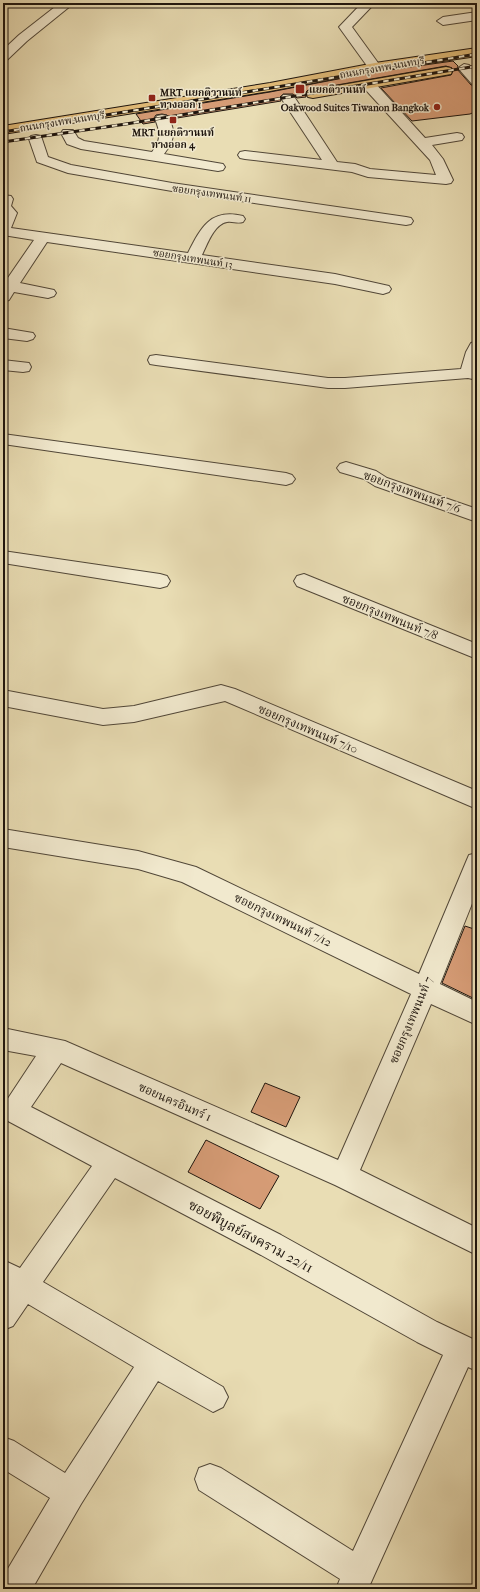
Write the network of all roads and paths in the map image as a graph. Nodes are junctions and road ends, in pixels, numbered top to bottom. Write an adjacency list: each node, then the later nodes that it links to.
1 (52, 3): 3 (street)
2 (369, 3): 9 (street)
3 (66, 4): 7 (street)
4 (477, 16): 5 (street)
5 (443, 21)
6 (477, 52): 9 (main road, ถนนกรุงเทพ-นนทบุรี)
7 (3, 57)
8 (477, 66): 10 (main road, ถนนกรุงเทพ-นนทบุรี)
9 (376, 67): 18 (main road, ถนนกรุงเทพ-นนทบุรี)
10 (464, 68): 11 (street); 12 (main road, ถนนกรุงเทพ-นนทบุรี)
11 (477, 81)
12 (369, 85): 13 (main road, ถนนกรุงเทพ-นนทบุรี); 22 (street)
13 (288, 98): 14 (main road, ถนนกรุงเทพ-นนทบุรี); 25 (street)
14 (274, 100)
15 (176, 118): 16 (main road)
16 (162, 119): 17 (main road); 24 (street)
17 (146, 122)
18 (3, 130)
19 (84, 131): 20 (main road, ถนนกรุงเทพ-นนทบุรี)
20 (46, 137): 24 (street); 29 (street, ซอยกรุงเทพนนท์ 11)
21 (457, 137): 22 (street)
22 (422, 143): 25 (street)
23 (245, 155): 25 (street)
24 (156, 156): 26 (street)
25 (333, 166)
26 (218, 167)
27 (6, 199): 30 (street)
28 (238, 219): 32 (street)
29 (406, 222)
30 (3, 230): 31 (street, ซอยกรุงเทพนนท์ 13)
31 (43, 237): 32 (street, ซอยกรุงเทพนนท์ 13); 34 (street)
32 (193, 258): 33 (street, ซอยกรุงเทพนนท์ 13)
33 (383, 289)
34 (6, 292): 35 (street)
35 (48, 293)
36 (3, 333): 37 (street)
37 (27, 336)
38 (477, 346): 42 (street)
39 (156, 360): 42 (street)
40 (3, 365): 41 (street)
41 (23, 367)
42 (473, 374)
43 (3, 439): 45 (street)
44 (346, 468): 46 (street, ซอยกรุงเทพนนท์ 7/6)
45 (286, 479)
46 (477, 516)
47 (3, 557): 48 (street)
48 (160, 581)
49 (304, 581): 50 (street, ซอยกรุงเทพนนท์ 7/8)
50 (477, 652)
51 (3, 698): 52 (street, ซอยกรุงเทพนนท์ 7/10)
52 (477, 800)
53 (3, 838): 55 (street, ซอยกรุงเทพนนท์ 7/12)
54 (477, 862): 55 (street, ซอยกรุงเทพนนท์ 7)
55 (425, 990): 56 (street, ซอยกรุงเทพนนท์ 7/12); 60 (street, ซอยกรุงเทพนนท์ 7)
56 (477, 1014)
57 (3, 1039): 58 (street, ซอยนครอินทร์ 1)
58 (56, 1049): 59 (street, ซอยพิบูลย์สงคราม 22/11); 60 (street, ซอยนครอินทร์ 1)
59 (110, 1162): 62 (street); 64 (street, ซอยพิบูลย์สงคราม 22/11)
60 (344, 1176): 61 (street, ซอยนครอินทร์ 1)
61 (477, 1242)
62 (14, 1280): 63 (street); 65 (street)
63 (3, 1316)
64 (469, 1352): 70 (street)
65 (154, 1362): 66 (street); 69 (street)
66 (213, 1397)
67 (3, 1452): 69 (street)
68 (210, 1479): 70 (street)
69 (70, 1493): 71 (street)
70 (356, 1581)
71 (14, 1589)

